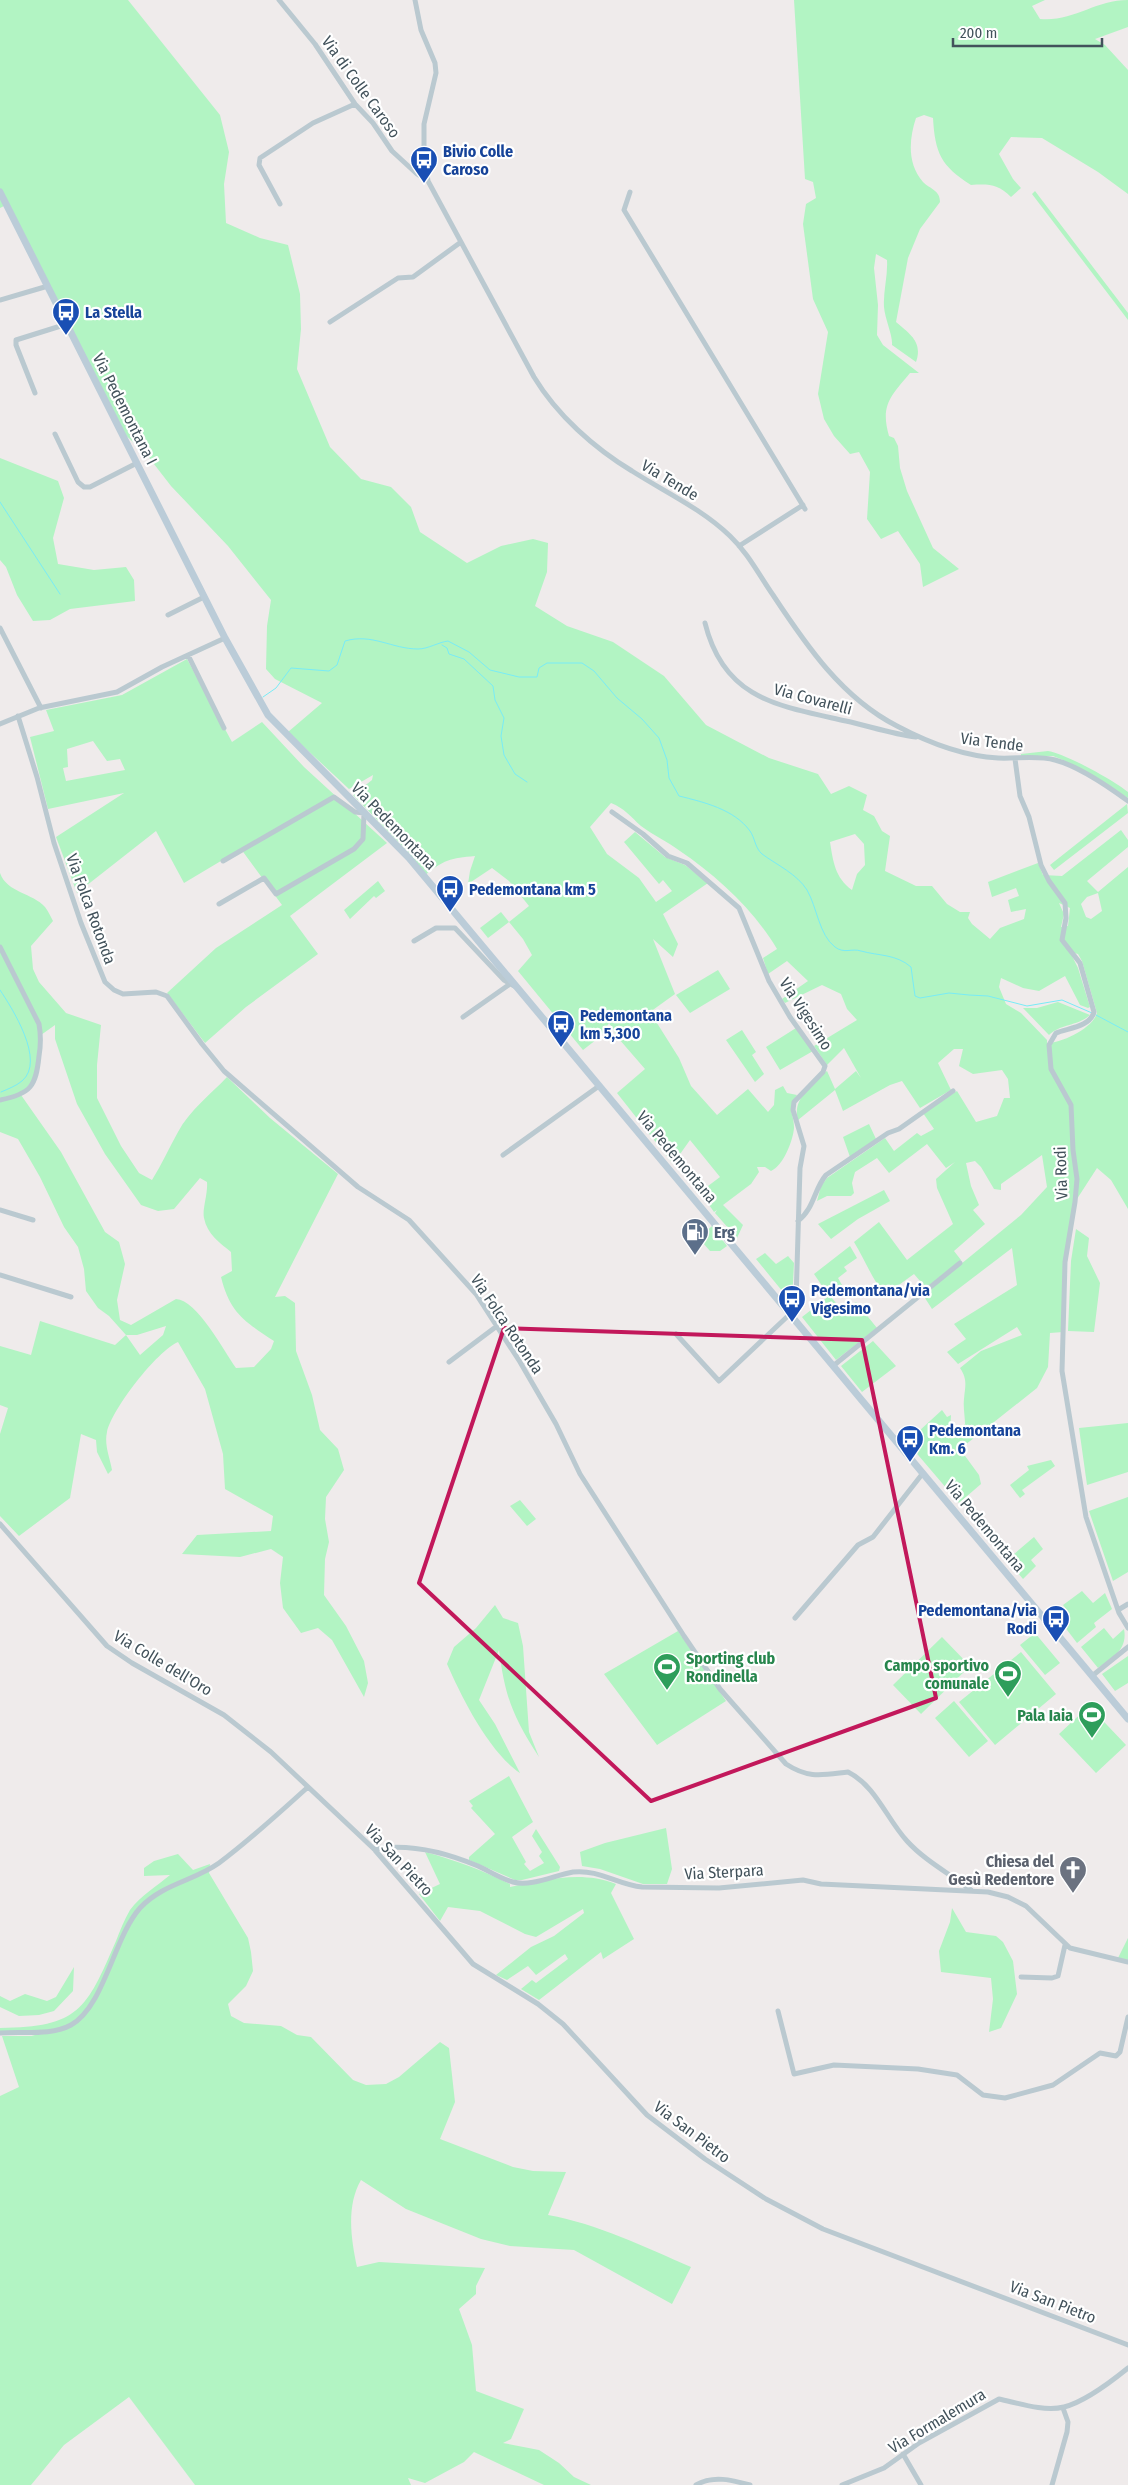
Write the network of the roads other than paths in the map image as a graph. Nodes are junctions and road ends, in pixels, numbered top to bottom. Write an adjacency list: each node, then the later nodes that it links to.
1 (279, 0): 3 (street, Via di Colle Caroso)
2 (415, 0): 4 (street, Via Tende)
3 (355, 104): 4 (street, Via di Colle Caroso); 7 (street)
4 (428, 181): 8 (street, Via Tende)
5 (0, 192): 9 (street, Via Pedemontana I)
6 (630, 192): 16 (street)
7 (280, 204)
8 (461, 242): 11 (street); 16 (street, Via Tende)
9 (48, 286): 10 (street); 12 (street, Via Pedemontana I)
10 (0, 300)
11 (330, 322)
12 (67, 324): 13 (street); 15 (street, Via Pedemontana I)
13 (35, 393)
14 (55, 434): 15 (street)
15 (137, 464): 17 (street, Via Pedemontana I)
16 (739, 546): 27 (street, Via Tende)
17 (204, 597): 18 (street); 21 (street, Via Pedemontana I)
18 (168, 614)
19 (706, 624): 27 (street, Via Covarelli)
20 (0, 628): 23 (street)
21 (225, 638): 22 (street); 31 (street, Via Pedemontana)
22 (188, 655): 23 (street); 26 (street)
23 (41, 708): 24 (street)
24 (18, 716): 25 (street); 49 (street, Via Folca Rotonda)
25 (0, 724)
26 (224, 728)
27 (923, 738): 28 (street, Via Tende)
28 (1014, 759): 29 (street, Via Tende); 56 (street, Via Rodi)
29 (1128, 801)
30 (612, 812): 44 (street, Via Vigesimo)
31 (364, 813): 32 (street); 33 (street); 36 (street, Via Pedemontana)
32 (223, 862)
33 (219, 904)
34 (414, 941): 36 (street)
35 (0, 947): 40 (street)
36 (513, 986): 37 (street); 38 (street, Via Pedemontana)
37 (462, 1017)
38 (599, 1086): 41 (street); 48 (street, Via Pedemontana)
39 (953, 1091): 44 (street)
40 (0, 1100)
41 (503, 1155)
42 (0, 1210): 43 (street)
43 (33, 1220)
44 (798, 1221): 48 (street, Via Vigesimo)
45 (960, 1263): 52 (street)
46 (0, 1275): 47 (street)
47 (71, 1298)
48 (790, 1314): 50 (street); 52 (street, Via Pedemontana)
49 (498, 1326): 51 (street); 64 (street, Via Folca Rotonda)
50 (676, 1334)
51 (449, 1362)
52 (833, 1366): 53 (street, Via Pedemontana)
53 (923, 1473): 57 (street); 60 (street, Via Pedemontana)
54 (0, 1524): 62 (street, Via Colle dell'Oro)
55 (1128, 1604): 56 (street)
56 (1118, 1610): 58 (street, Via Rodi)
57 (795, 1618)
58 (1128, 1628)
59 (1128, 1647): 60 (street)
60 (1092, 1676): 61 (street, Via Pedemontana)
61 (1128, 1718)
62 (308, 1787): 63 (street, Via San Pietro); 70 (street)
63 (374, 1849): 64 (street, Via Sterpara); 71 (street, Via San Pietro)
64 (971, 1890): 65 (street, Via Sterpara)
65 (1065, 1945): 66 (street, Via Sterpara); 67 (street)
66 (1128, 1962)
67 (1021, 1977)
68 (778, 2011): 69 (street)
69 (1128, 2017)
70 (0, 2033)
71 (1128, 2345)
72 (1128, 2368): 73 (street)
73 (1063, 2408): 74 (street, Via Formalemura); 79 (street)
74 (903, 2454): 77 (street, Via Formalemura); 78 (street)
75 (696, 2485): 76 (street)
76 (750, 2485)
77 (842, 2485)
78 (921, 2485)
79 (1052, 2485)

